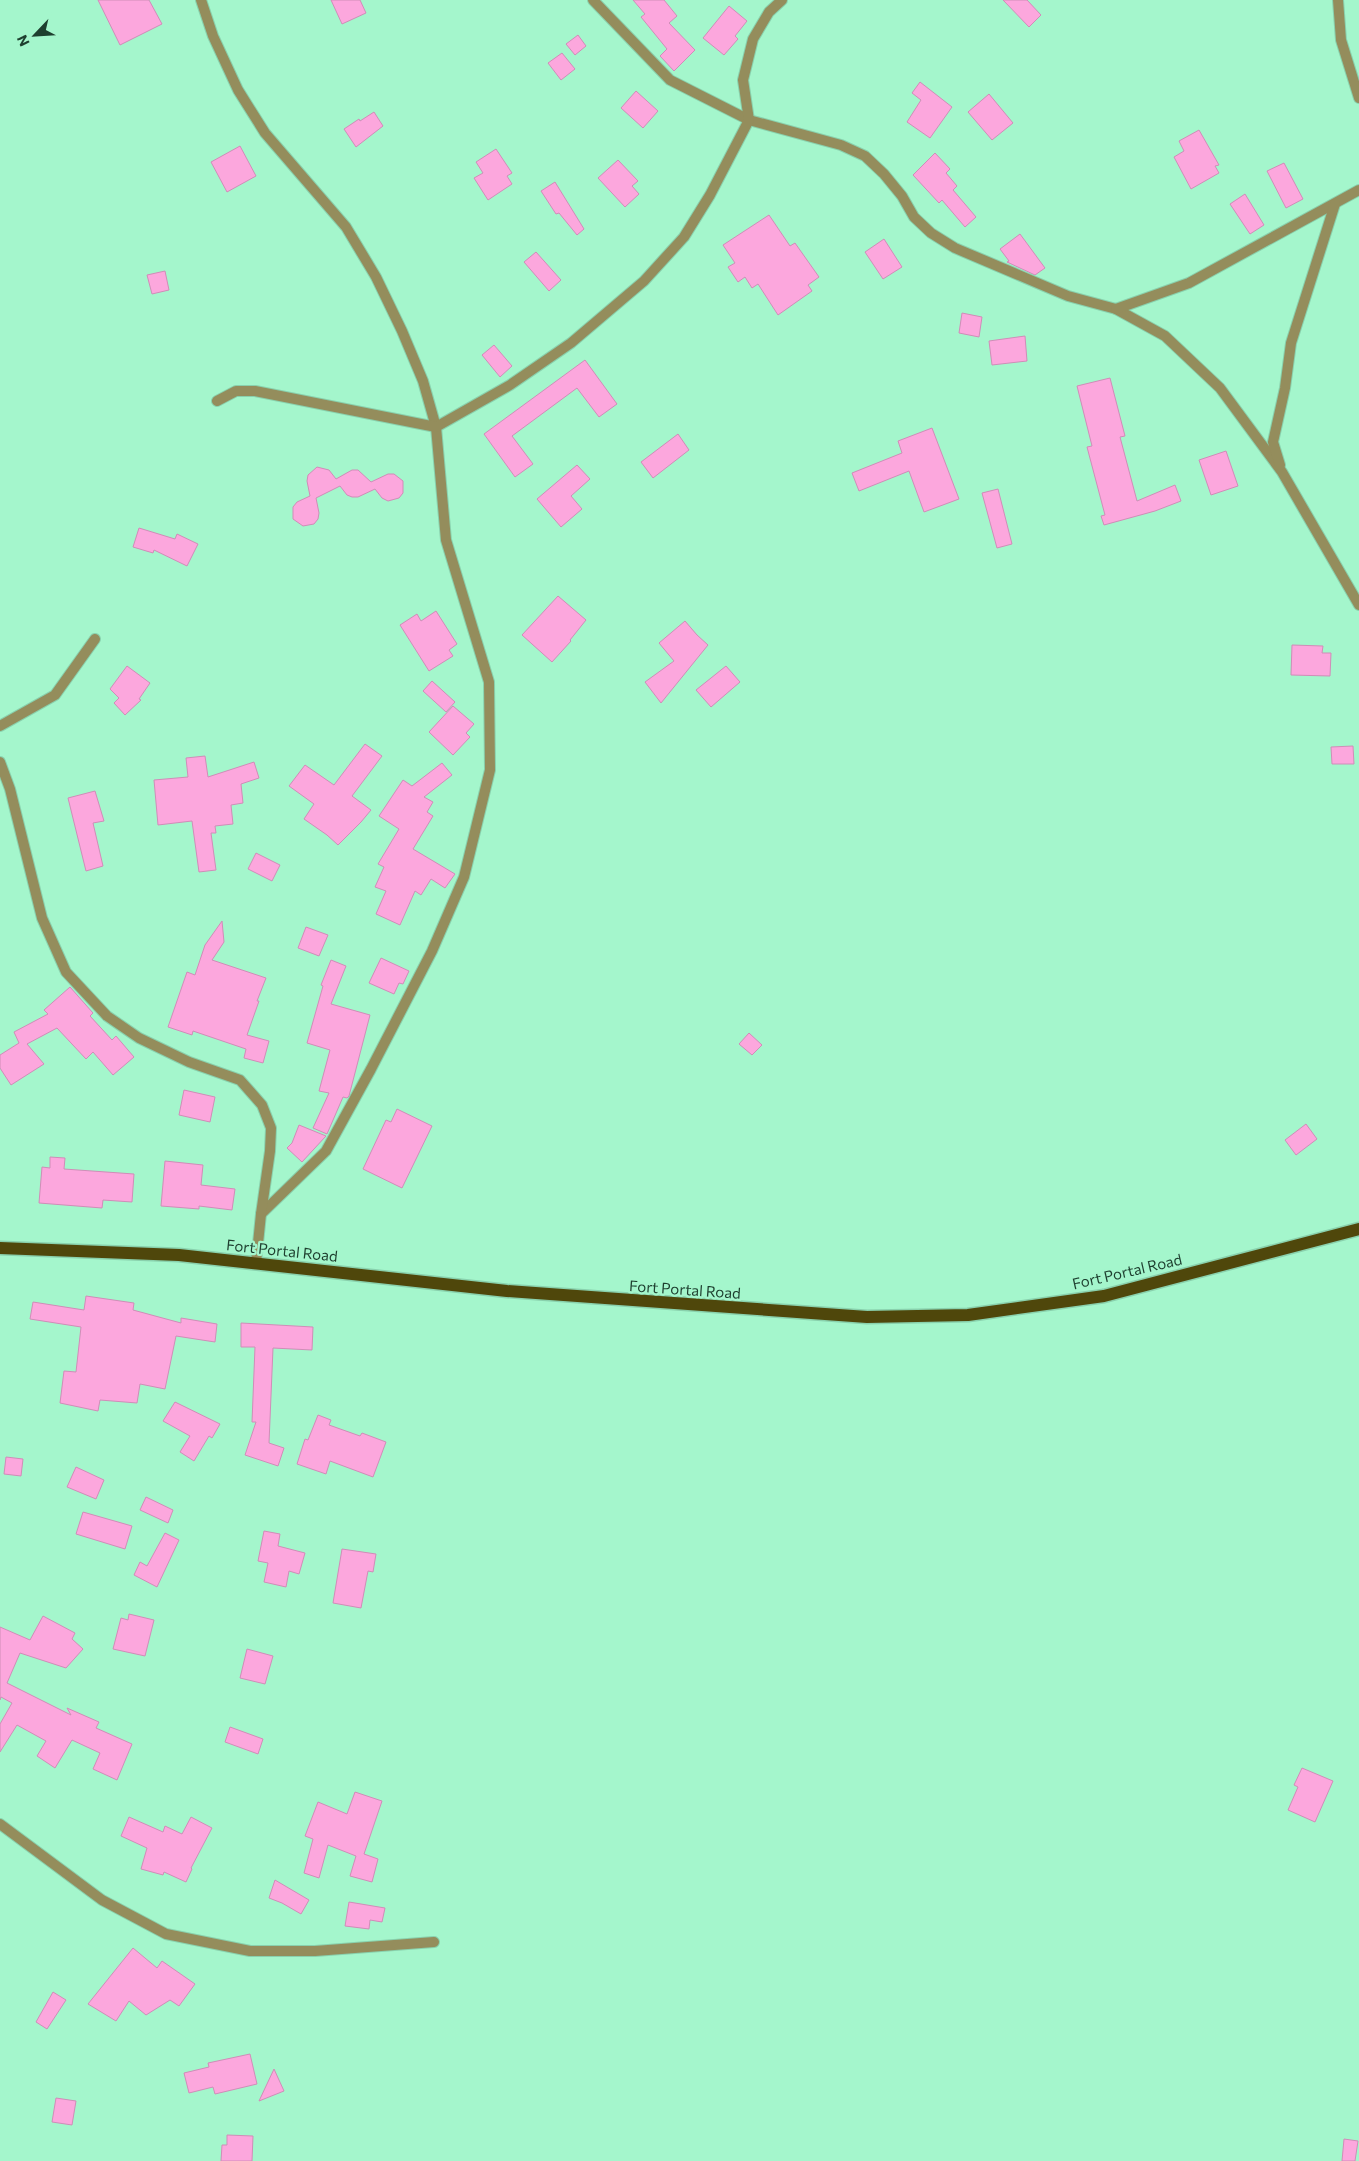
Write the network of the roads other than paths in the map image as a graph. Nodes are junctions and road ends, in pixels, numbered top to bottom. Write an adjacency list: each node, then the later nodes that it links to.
1 (201, 0): 11 (street)
2 (592, 0): 6 (street)
3 (782, 0): 6 (street)
4 (1338, 0): 5 (street)
5 (1359, 98)
6 (749, 120): 9 (street); 11 (street)
7 (1359, 190): 8 (street)
8 (1335, 204): 9 (street); 12 (street)
9 (1116, 309): 12 (street)
10 (216, 401): 11 (street)
11 (436, 427): 17 (street)
12 (1282, 472): 13 (street)
13 (1359, 606)
14 (94, 639): 15 (street)
15 (0, 726)
16 (0, 762): 17 (street)
17 (260, 1214): 20 (street)
18 (1359, 1229): 20 (main road, Fort Portal Road)
19 (0, 1248): 20 (main road, Fort Portal Road)
20 (256, 1263)
21 (0, 1824): 22 (street)
22 (434, 1942)

